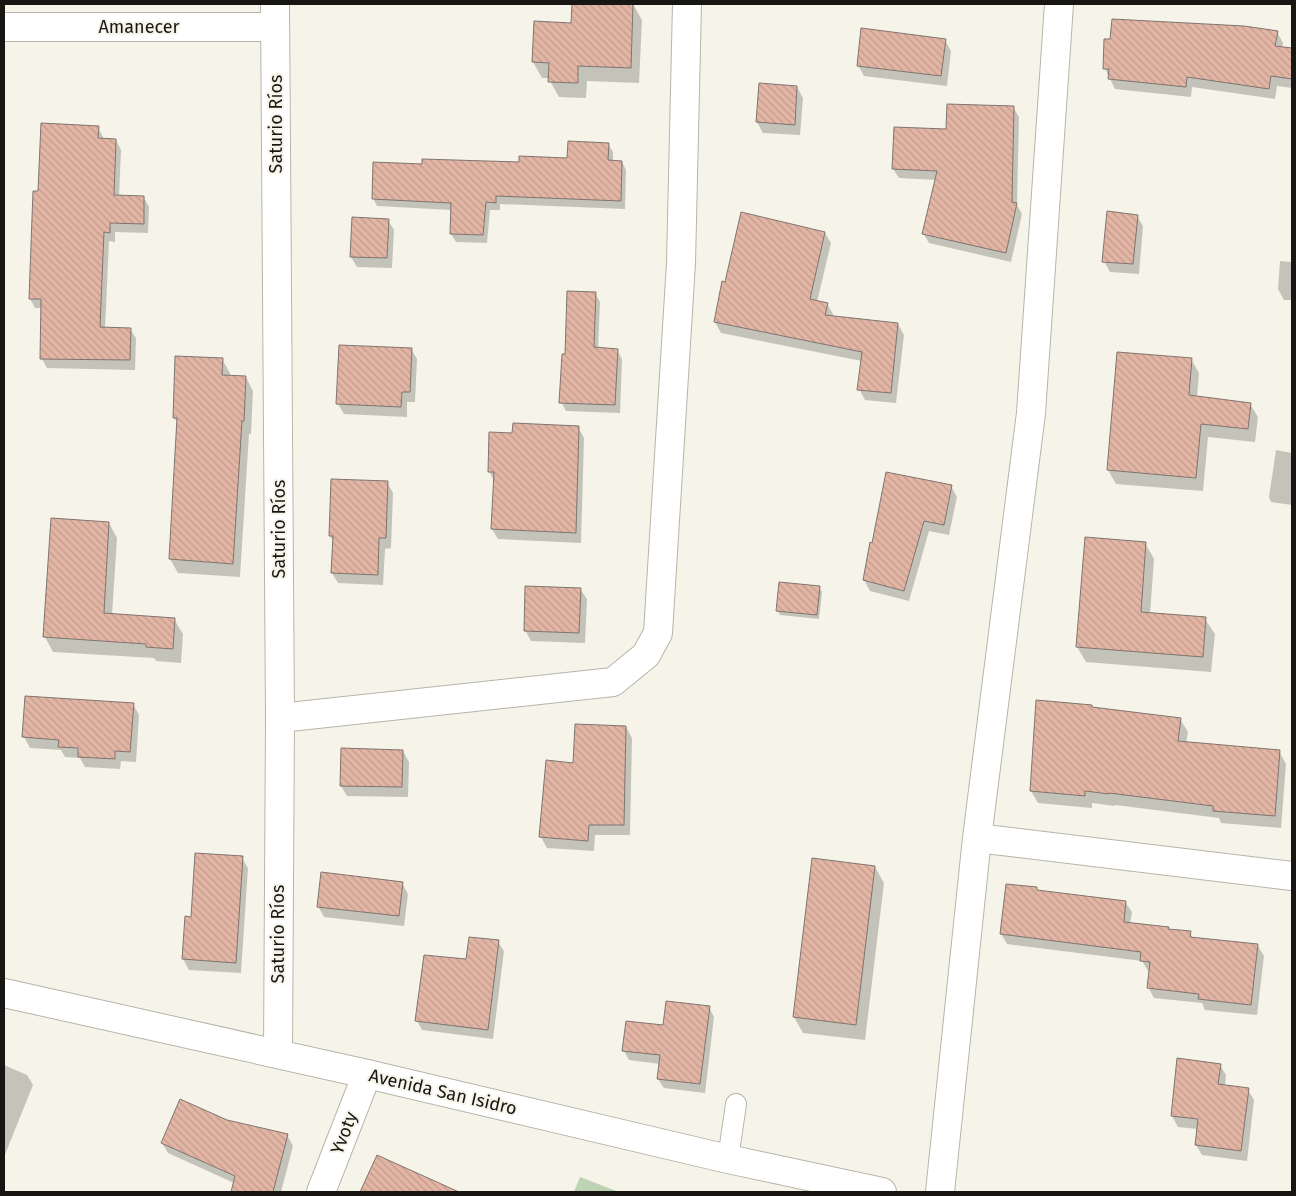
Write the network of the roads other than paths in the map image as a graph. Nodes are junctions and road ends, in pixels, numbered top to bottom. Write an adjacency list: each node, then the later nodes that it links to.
1 (687, 4): 5 (street)
2 (1059, 4): 6 (street)
3 (275, 15): 4 (street, Amanecer); 5 (street, Saturio Ríos)
4 (4, 27)
5 (280, 718): 9 (street, Saturio Ríos)
6 (977, 838): 7 (street); 15 (street)
7 (1292, 876)
8 (4, 993): 9 (street, Avenida San Isidro)
9 (278, 1054): 10 (street, Avenida San Isidro)
10 (367, 1074): 12 (street, Avenida San Isidro); 13 (street, Yvoty)
11 (736, 1104): 12 (lane)
12 (728, 1159): 14 (street, Avenida San Isidro)
13 (321, 1192)
14 (882, 1192)
15 (940, 1192)

